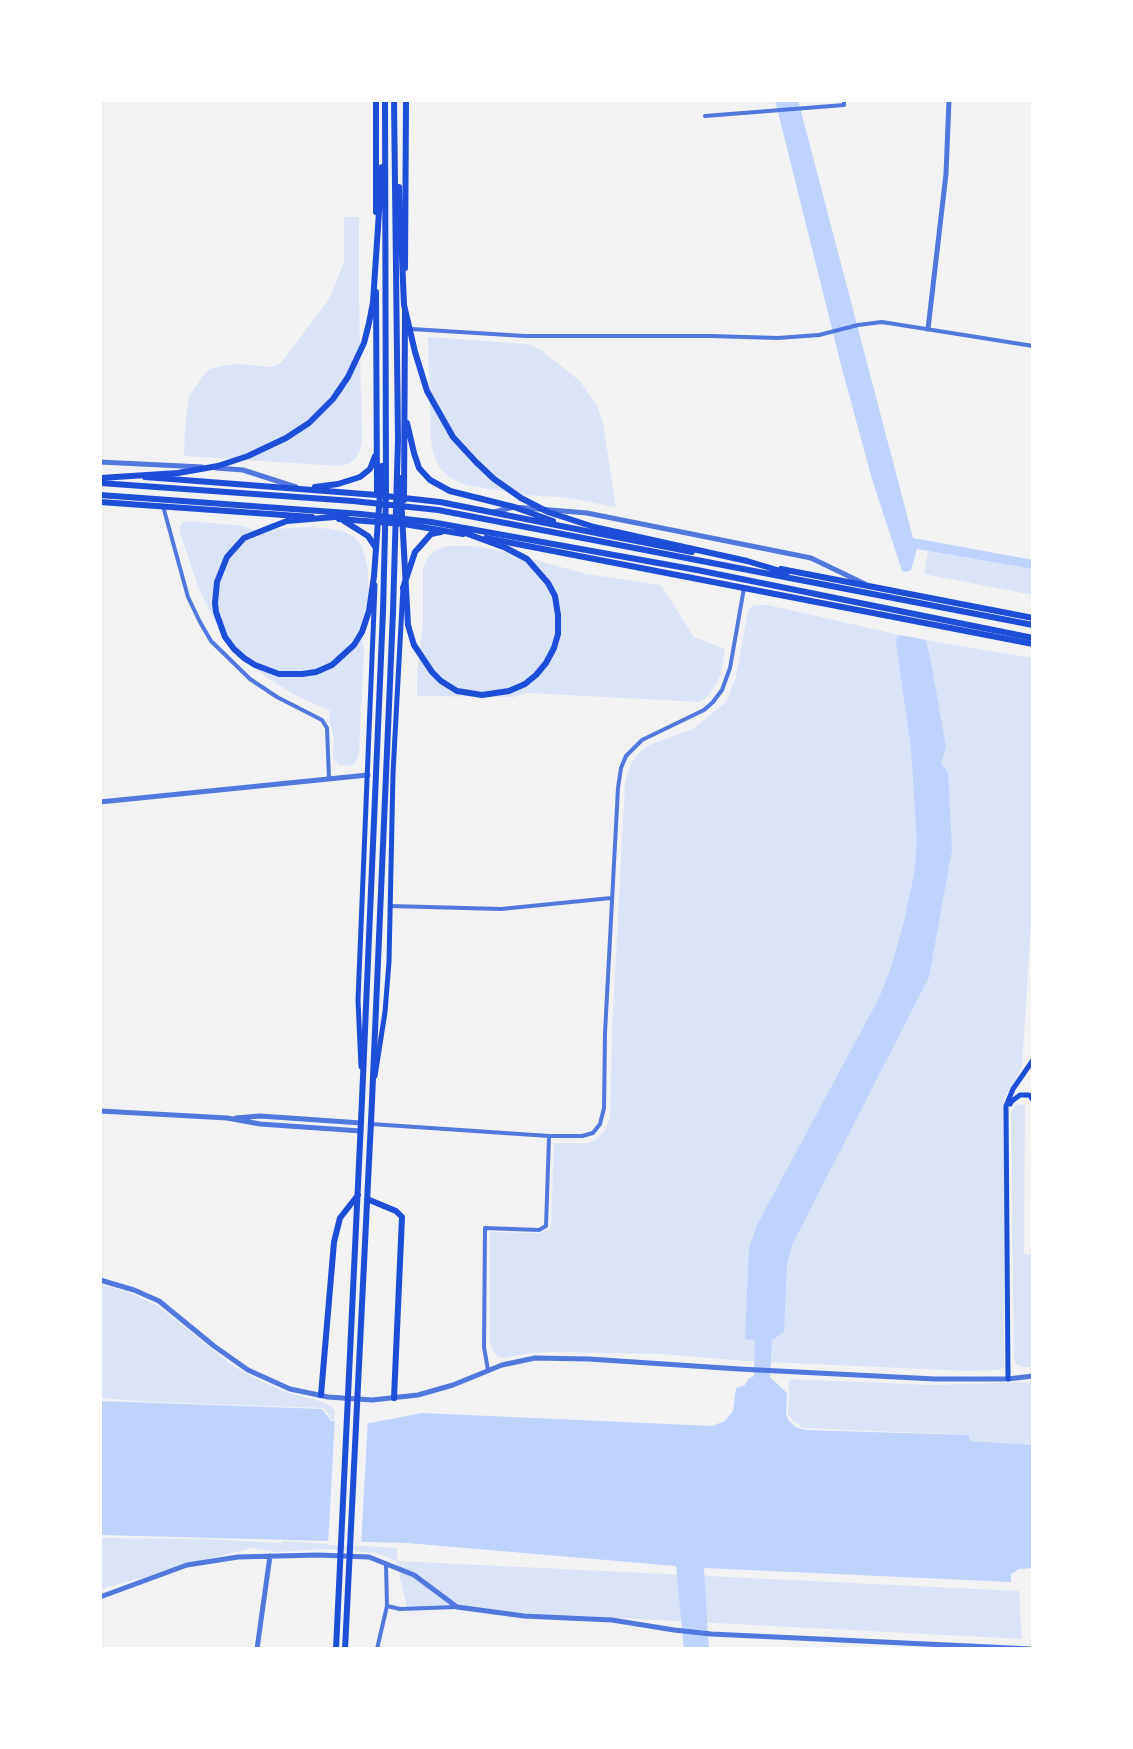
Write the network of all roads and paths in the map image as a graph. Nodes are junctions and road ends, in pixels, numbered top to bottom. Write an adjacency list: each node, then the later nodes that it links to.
1 (376, 100): 14 (main road)
2 (385, 100): 8 (main road)
3 (394, 100): 9 (main road)
4 (406, 100): 10 (main road)
5 (844, 100): 7 (street)
6 (949, 100): 11 (street)
7 (705, 116)
8 (385, 128): 16 (main road); 18 (main road)
9 (395, 152): 15 (main road); 35 (main road)
10 (404, 329): 11 (street); 13 (main road)
11 (928, 329): 12 (street)
12 (1033, 346)
13 (403, 400): 22 (main road); 25 (main road)
14 (377, 437): 19 (main road); 21 (main road)
15 (398, 440): 29 (main road); 51 (main road)
16 (385, 443): 27 (main road); 49 (main road)
17 (100, 462): 19 (street)
18 (100, 479): 19 (main road); 35 (main road)
19 (300, 489): 21 (main road)
20 (100, 495): 27 (main road)
21 (377, 495): 22 (main road); 30 (main road)
22 (404, 498): 26 (main road); 31 (main road)
23 (100, 502): 24 (main road)
24 (163, 506): 28 (main road); 44 (street)
25 (514, 507): 26 (street); 32 (main road); 36 (street)
26 (493, 513): 32 (main road)
27 (361, 514): 29 (main road)
28 (337, 519): 30 (main road); 34 (main road)
29 (431, 522): 41 (main road)
30 (377, 523): 31 (main road); 34 (main road)
31 (404, 524): 33 (main road); 37 (main road)
32 (575, 529): 36 (main road)
33 (448, 531): 37 (main road); 38 (main road)
34 (376, 548): 43 (main road)
35 (822, 584): 40 (main road)
36 (872, 587): 39 (main road)
37 (403, 588): 47 (main road)
38 (744, 588): 42 (main road); 46 (street)
39 (1033, 618)
40 (1033, 625)
41 (1033, 638)
42 (1033, 644)
43 (368, 775): 44 (street); 49 (main road)
44 (329, 779): 45 (street)
45 (100, 802)
46 (612, 898): 47 (street); 56 (street)
47 (390, 906): 51 (main road)
48 (1033, 1060): 53 (main road)
49 (362, 1100): 55 (main road)
50 (1033, 1100): 53 (main road)
51 (372, 1101): 54 (main road)
52 (100, 1111): 55 (street)
53 (1005, 1117): 62 (main road)
54 (371, 1124): 56 (street); 58 (main road)
55 (362, 1127): 57 (main road)
56 (549, 1136): 60 (street)
57 (358, 1195): 63 (main road); 72 (main road)
58 (367, 1199): 64 (main road); 73 (main road)
59 (100, 1280): 63 (street)
60 (488, 1370): 62 (street); 64 (street)
61 (1033, 1376): 62 (street)
62 (1008, 1379)
63 (321, 1395): 64 (street)
64 (394, 1398)
65 (270, 1556): 66 (street); 67 (street); 71 (street)
66 (386, 1562): 68 (street); 69 (street)
67 (100, 1597)
68 (387, 1606): 69 (street); 74 (street)
69 (457, 1607): 70 (street)
70 (980, 1648): 75 (street)
71 (257, 1649)
72 (336, 1649)
73 (345, 1649)
74 (377, 1649)
75 (1033, 1649)

